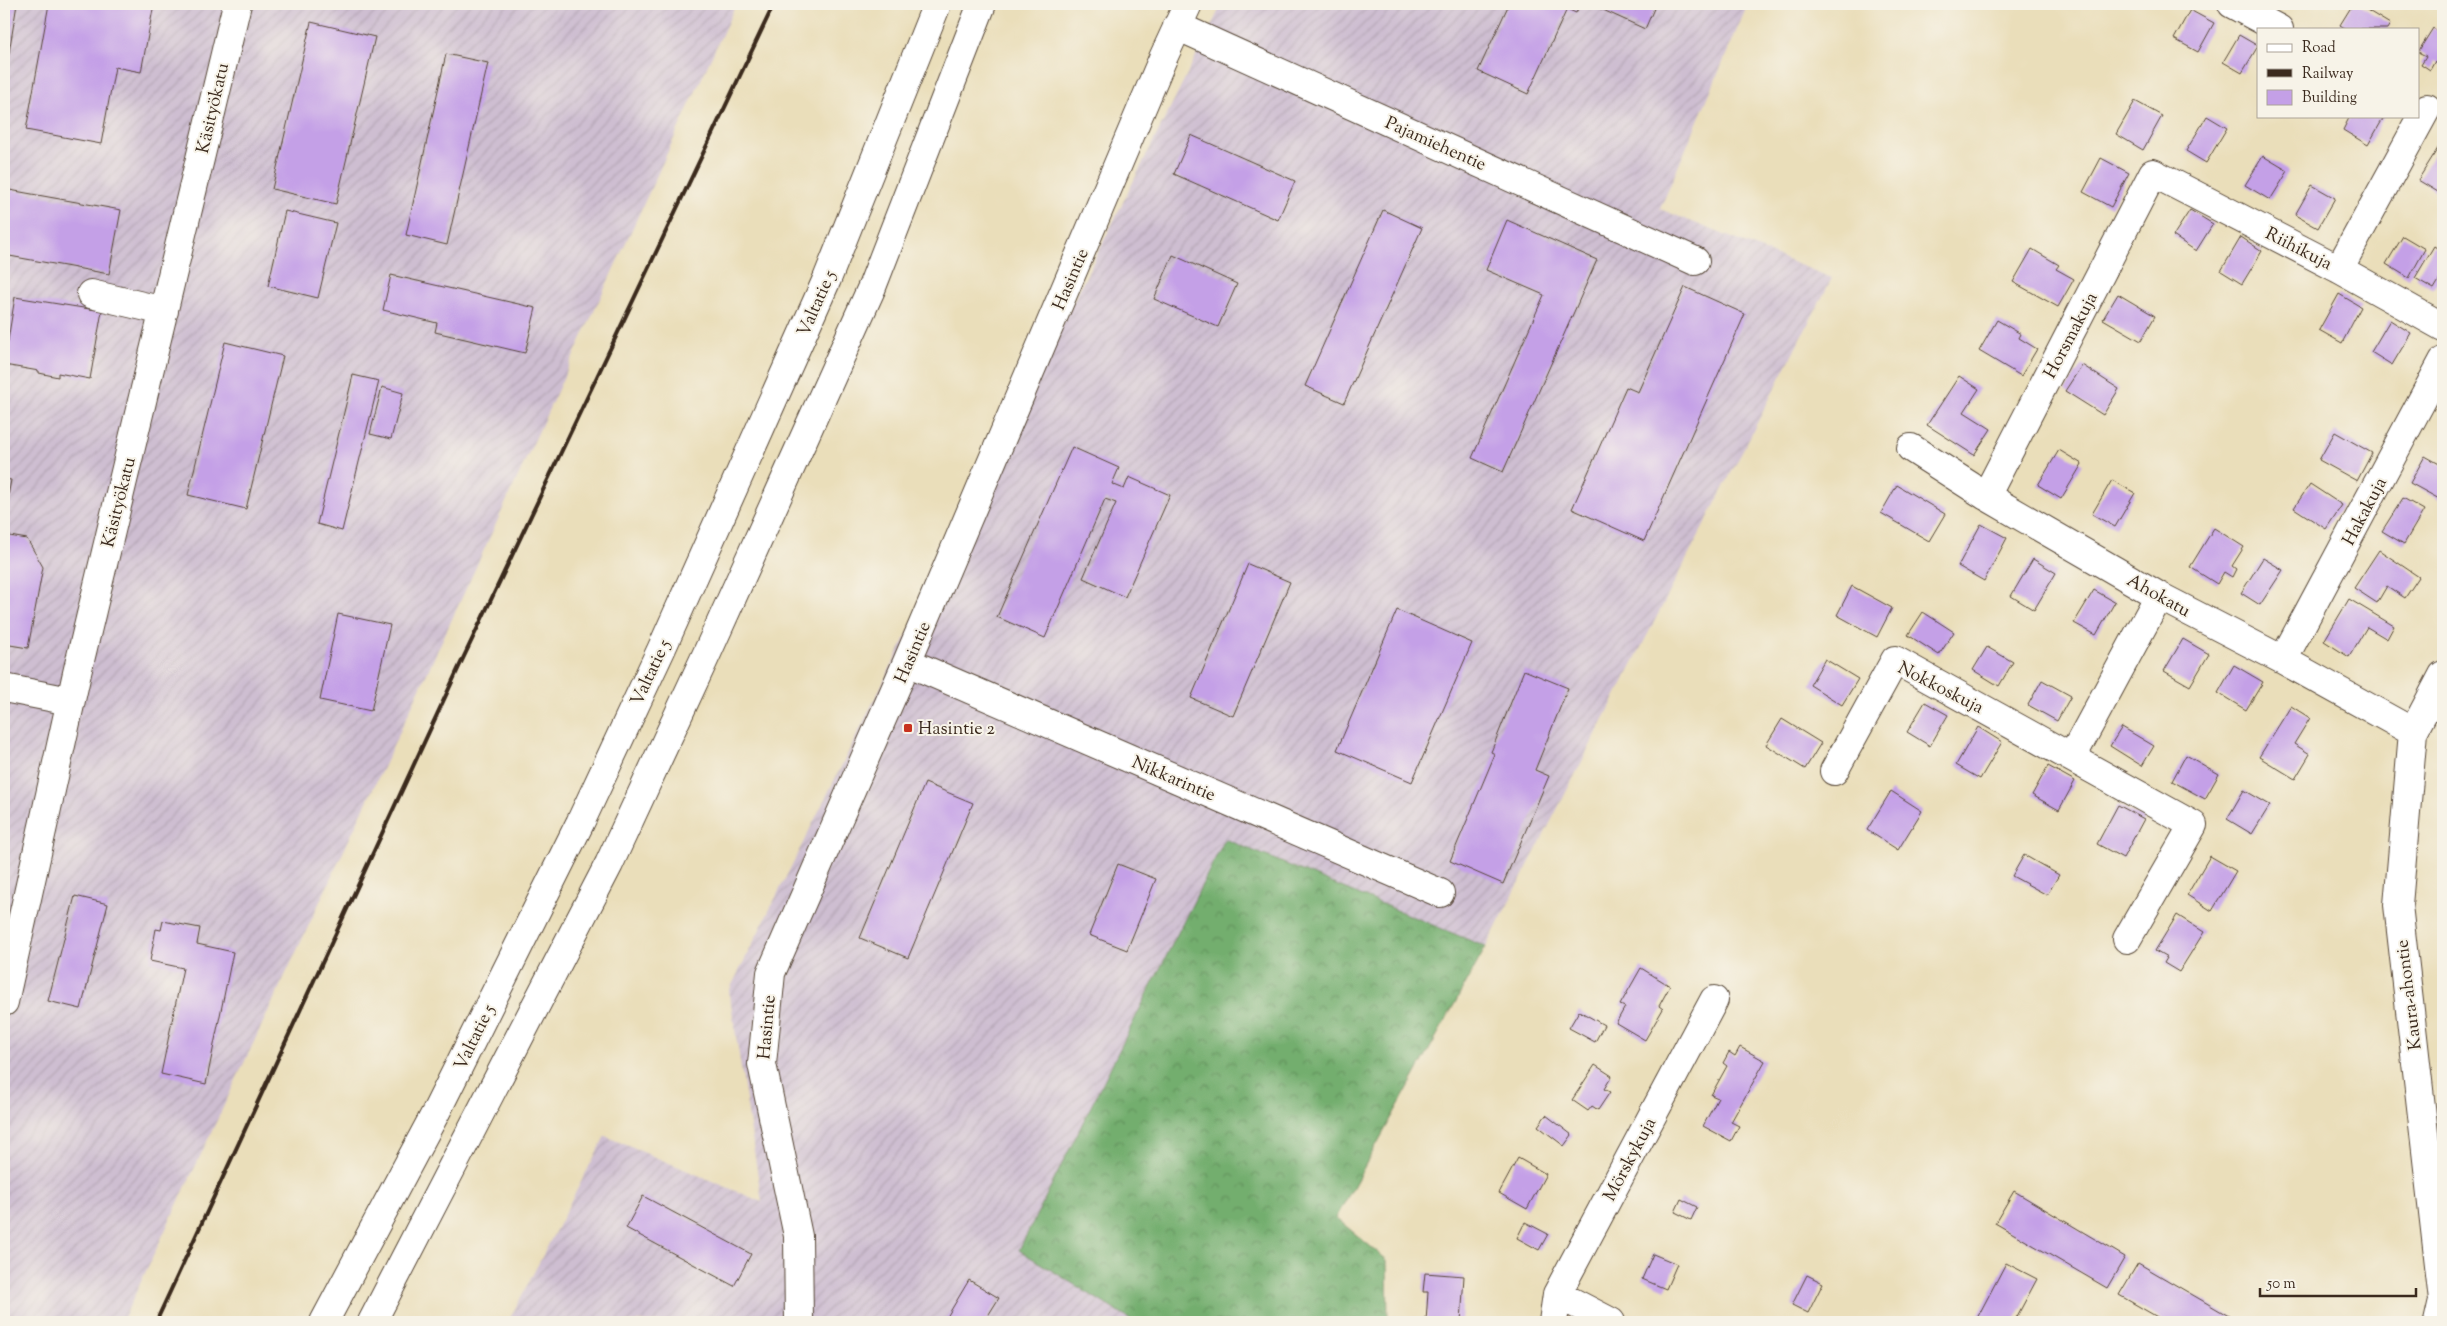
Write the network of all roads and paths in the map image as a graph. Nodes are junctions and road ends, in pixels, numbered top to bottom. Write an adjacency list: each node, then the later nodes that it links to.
1 (237, 4): 12 (main road, Käsityökatu)
2 (937, 4): 31 (main road, Valtatie 5)
3 (982, 4): 32 (main road)
4 (2232, 4): 6 (main road)
5 (1182, 15): 9 (main road, Pajamiehentie); 19 (main road, Hasintie)
6 (2277, 28)
7 (2429, 110): 10 (main road)
8 (2153, 173): 10 (main road, Riihikuja); 16 (main road, Horsmakuja)
9 (1695, 261)
10 (2339, 269): 13 (main road, Riihikuja)
11 (91, 294): 12 (main road)
12 (164, 311): 22 (main road, Käsityökatu)
13 (2443, 327)
14 (2443, 361): 18 (main road, Hakakuja)
15 (1911, 448): 16 (main road, Ahokatu)
16 (1986, 496): 17 (main road, Ahokatu)
17 (2159, 596): 18 (main road, Ahokatu); 24 (main road)
18 (2283, 660): 23 (main road, Ahokatu)
19 (907, 662): 26 (main road, Nikkarintie); 33 (main road, Hasintie)
20 (2443, 675): 23 (main road, Kaura-ahontie)
21 (4, 688): 22 (main road)
22 (70, 701): 29 (main road, Käsityökatu)
23 (2413, 732): 36 (main road, Kaura-ahontie)
24 (2072, 756): 25 (main road, Nokkoskuja); 27 (main road, Nokkoskuja)
25 (1834, 771)
26 (1440, 893)
27 (2127, 939)
28 (1714, 1000): 30 (main road, Mörskykuja)
29 (4, 1002)
30 (1557, 1294): 34 (main road, Mörskykuja); 35 (main road)
31 (324, 1322)
32 (372, 1322)
33 (799, 1322)
34 (1553, 1322)
35 (1612, 1322)
36 (2438, 1322)

